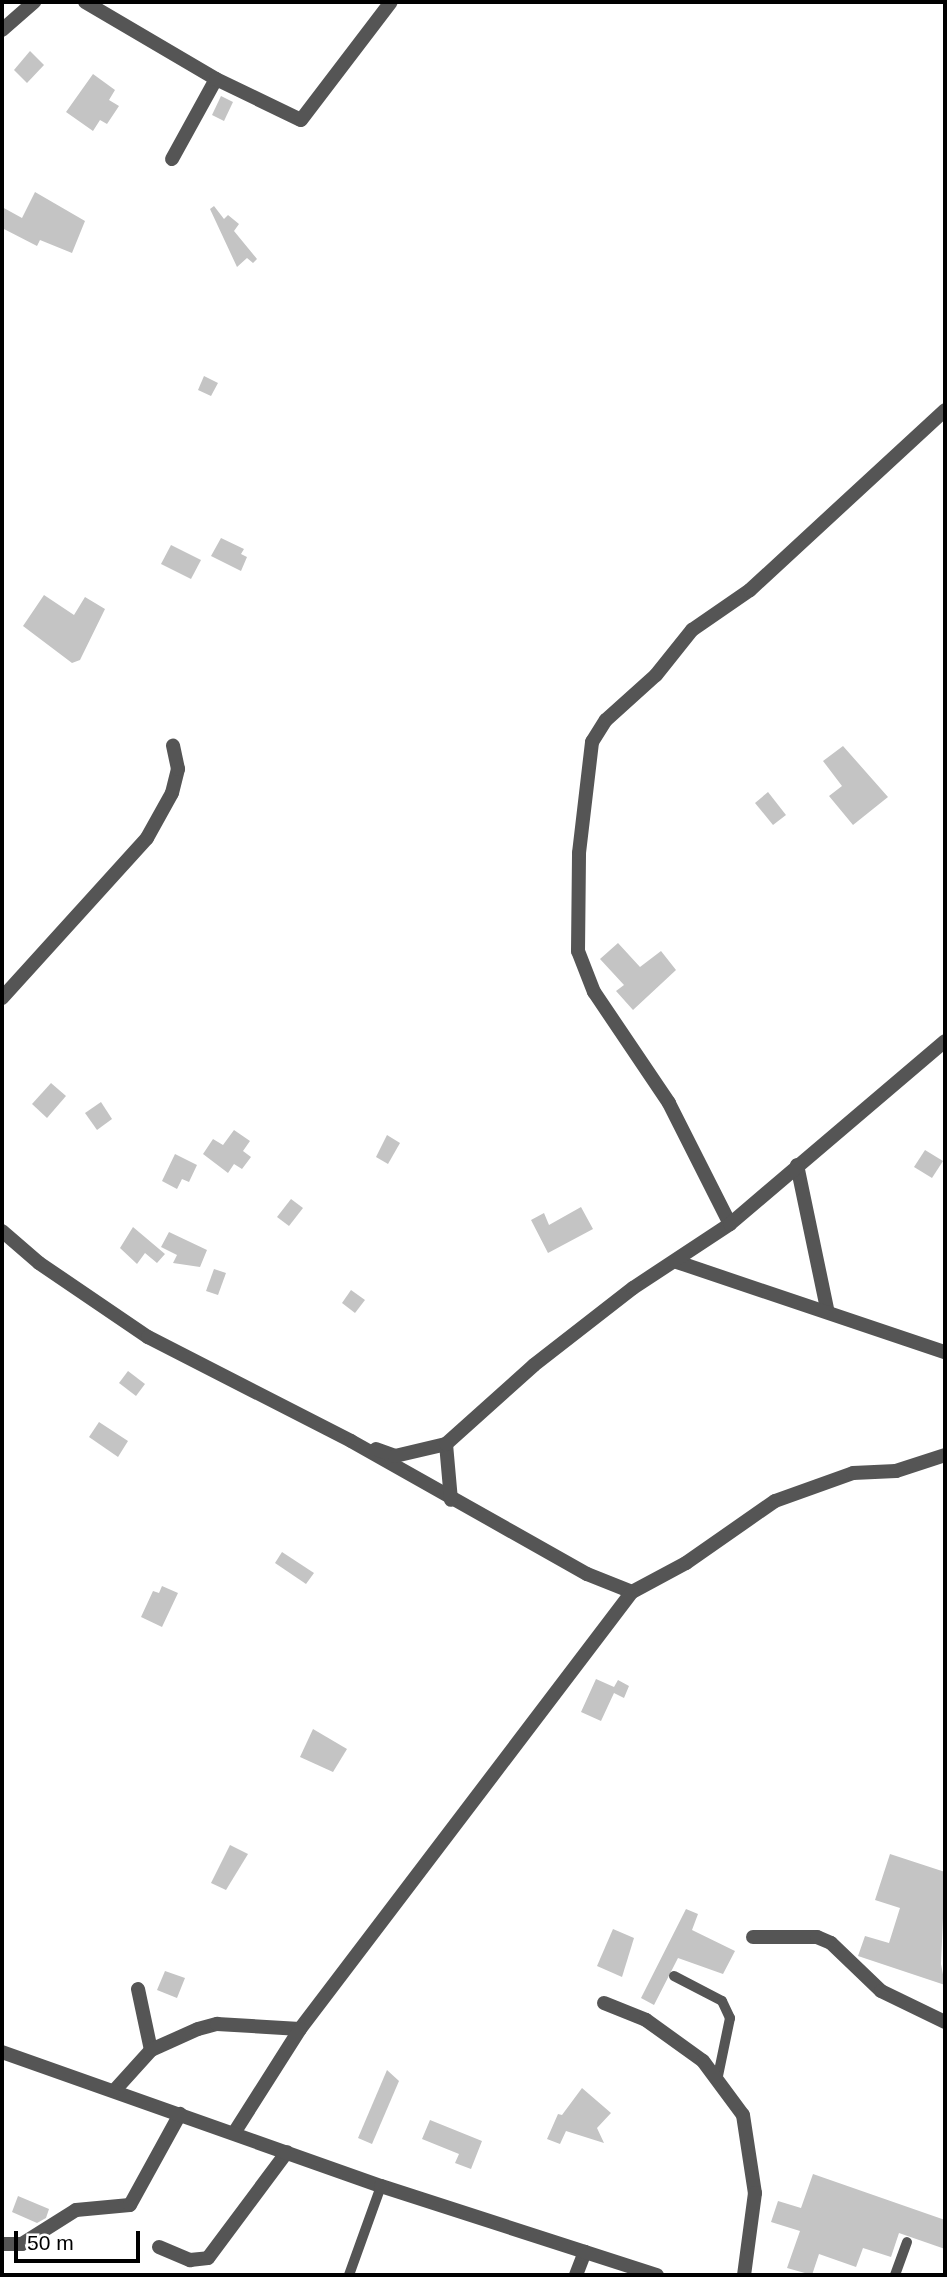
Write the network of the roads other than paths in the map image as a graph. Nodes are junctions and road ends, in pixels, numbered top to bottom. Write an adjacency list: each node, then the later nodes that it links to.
1 (34, 2): 4 (street)
2 (85, 2): 5 (street)
3 (391, 2): 5 (street)
4 (2, 30)
5 (216, 79): 6 (street)
6 (172, 159)
7 (945, 410): 12 (street)
8 (173, 746): 9 (street)
9 (2, 998)
10 (945, 1041): 11 (street)
11 (797, 1166): 12 (street); 15 (street)
12 (730, 1224): 14 (street)
13 (2, 1231): 17 (street)
14 (677, 1262): 15 (street); 18 (street)
15 (827, 1309): 16 (street)
16 (945, 1352)
17 (351, 1441): 18 (street); 20 (street)
18 (446, 1444): 20 (street)
19 (945, 1455): 21 (street)
20 (451, 1500): 21 (street)
21 (632, 1591): 27 (street)
22 (753, 1937): 26 (street)
23 (674, 1976): 30 (lane)
24 (138, 1989): 28 (street)
25 (604, 2003): 30 (street)
26 (945, 2022)
27 (300, 2029): 28 (street); 33 (street)
28 (151, 2050): 31 (street)
29 (2, 2052): 31 (street)
30 (718, 2076): 43 (street)
31 (114, 2091): 32 (street)
32 (180, 2114): 33 (street); 37 (street)
33 (234, 2133): 34 (street)
34 (287, 2152): 35 (street); 38 (street)
35 (381, 2186): 39 (street); 40 (lane)
36 (907, 2242): 44 (lane)
37 (2, 2244)
38 (159, 2246)
39 (585, 2252): 41 (street); 42 (street)
40 (349, 2275)
41 (576, 2275)
42 (657, 2275)
43 (744, 2275)
44 (895, 2275)

